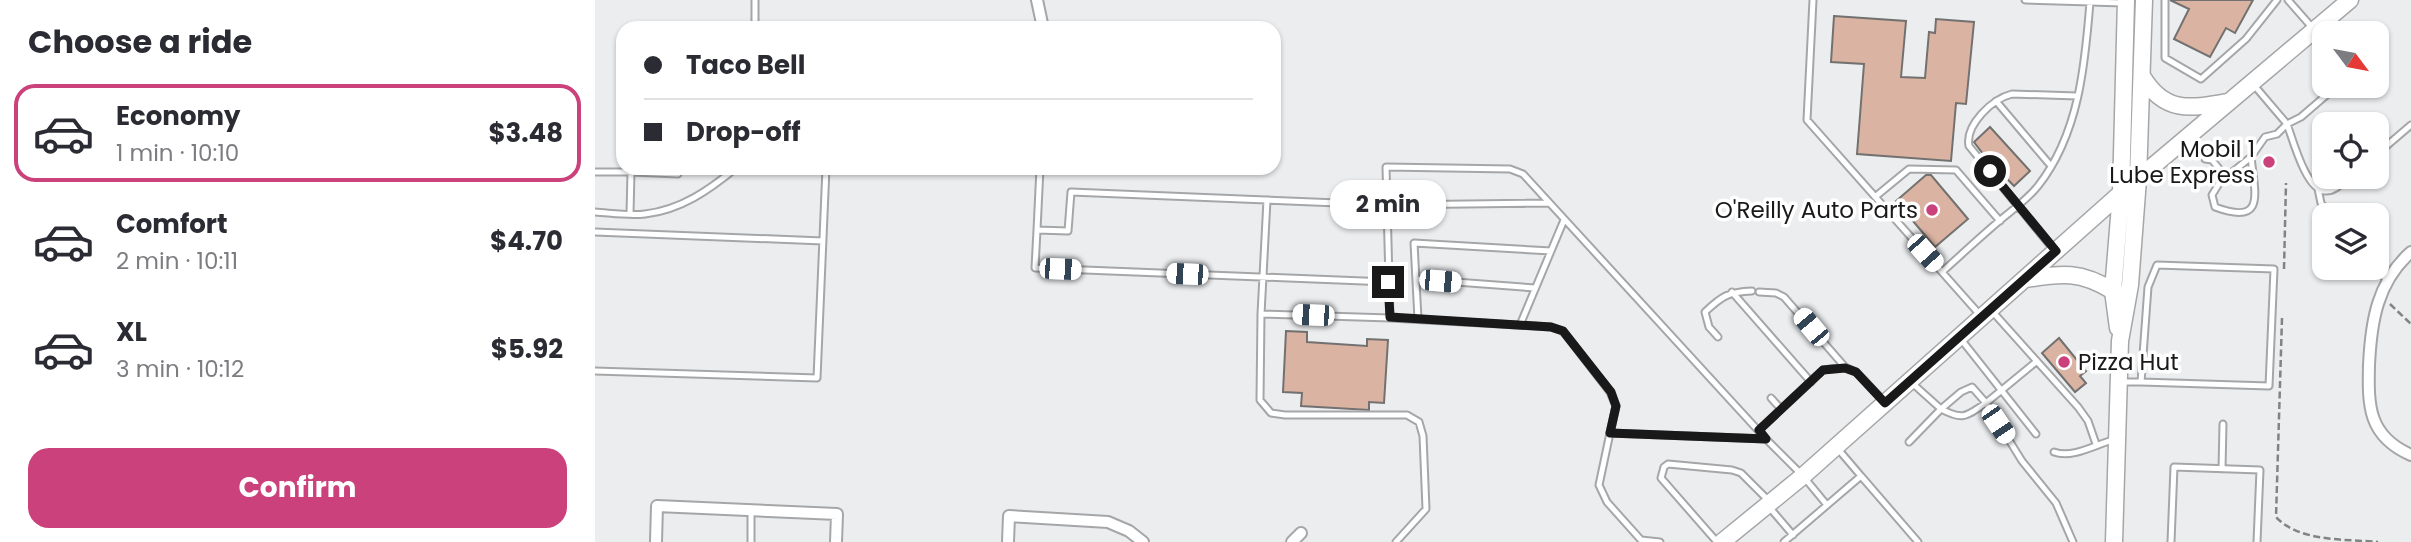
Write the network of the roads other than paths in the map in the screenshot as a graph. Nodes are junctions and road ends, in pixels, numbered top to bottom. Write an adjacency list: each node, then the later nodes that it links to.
1 (755, 0): 12 (lane)
2 (1037, 0): 13 (street)
3 (1813, 0): 41 (lane)
4 (2025, 0): 11 (lane)
5 (2144, 0): 17 (main road)
6 (2165, 0): 7 (lane)
7 (2277, 0)
8 (2288, 0): 15 (lane)
9 (2350, 0): 14 (main road)
10 (2126, 1): 11 (lane); 40 (main road)
11 (2090, 2): 19 (lane)
12 (755, 21)
13 (1042, 21)
14 (2331, 21)
15 (2312, 27)
16 (2312, 40): 18 (main road)
17 (2142, 76): 22 (main road); 36 (main road)
18 (2252, 83): 22 (main road); 23 (lane)
19 (2077, 96): 21 (lane); 28 (lane)
20 (2323, 98): 23 (lane)
21 (1996, 101): 28 (lane); 46 (lane)
22 (2229, 102): 25 (main road)
23 (2287, 124): 27 (lane); 37 (lane)
24 (2411, 125): 26 (lane)
25 (2192, 134): 35 (lane); 36 (main road)
26 (2389, 144)
27 (2251, 157): 35 (lane); 35 (lane)
28 (2051, 166): 46 (lane)
29 (595, 172): 30 (lane)
30 (616, 172)
31 (631, 175): 48 (lane)
32 (727, 175): 48 (lane)
33 (826, 175): 53 (lane)
34 (1039, 175): 51 (lane)
35 (2226, 177)
36 (2138, 179): 40 (main road); 74 (main road)
37 (2312, 183)
38 (2318, 189): 39 (lane); 44 (lane)
39 (2335, 189)
40 (2121, 193): 55 (main road); 65 (main road)
41 (1875, 197): 50 (lane); 57 (lane)
42 (1267, 200): 45 (lane); 51 (lane); 58 (lane)
43 (1549, 203): 45 (lane); 45 (lane); 49 (lane)
44 (2321, 203)
45 (1387, 205): 63 (lane)
46 (2019, 205): 50 (lane); 55 (lane)
47 (595, 212): 48 (lane)
48 (630, 214)
49 (1564, 220): 54 (lane); 89 (lane)
50 (2000, 220): 57 (lane)
51 (1037, 230): 58 (lane)
52 (595, 232): 53 (lane)
53 (823, 240): 77 (lane)
54 (1551, 251): 59 (lane); 64 (lane)
55 (2056, 251): 60 (main road)
56 (2411, 252): 61 (street)
57 (1942, 272): 67 (lane)
58 (1263, 277): 63 (lane); 68 (lane)
59 (1416, 279): 64 (lane); 70 (lane)
60 (2024, 279): 65 (main road); 67 (main road)
61 (2389, 279)
62 (2388, 280): 98 (street)
63 (1388, 282): 69 (lane)
64 (1535, 288): 71 (lane)
65 (2113, 291): 74 (main road)
66 (1733, 292): 72 (lane); 76 (lane); 79 (lane)
67 (1986, 313): 73 (main road); 75 (lane)
68 (1261, 314): 69 (lane); 113 (lane)
69 (1390, 317): 70 (lane)
70 (1418, 319): 71 (lane)
71 (1520, 325): 90 (lane)
72 (1718, 337)
73 (1959, 337): 78 (main road); 82 (lane)
74 (2120, 341): 80 (main road)
75 (2037, 361): 82 (lane); 95 (lane)
76 (1845, 368): 79 (lane); 84 (lane)
77 (595, 371)
78 (1909, 381): 84 (main road); 87 (lane)
79 (1811, 382): 86 (lane)
80 (2118, 382): 81 (lane); 93 (main road)
81 (2141, 383): 81 (lane)
82 (2002, 392): 85 (lane); 91 (lane)
83 (1771, 398): 86 (lane)
84 (1885, 403): 96 (main road)
85 (1986, 403): 87 (lane); 87 (lane); 118 (lane)
86 (1781, 410): 89 (lane)
87 (1941, 410): 94 (lane)
88 (2223, 424): 99 (lane)
89 (1759, 430): 92 (lane)
90 (1610, 433): 92 (lane); 114 (lane)
91 (2036, 434)
92 (1766, 439): 100 (lane)
93 (2116, 439): 95 (lane); 119 (main road)
94 (1909, 442)
95 (2096, 444): 97 (lane)
96 (1836, 446): 100 (main road); 101 (lane)
97 (2054, 452)
98 (2411, 455)
99 (2222, 469): 120 (lane); 121 (lane)
100 (1803, 476): 102 (main road); 103 (lane)
101 (1861, 476): 103 (lane); 117 (lane)
102 (1769, 503): 106 (lane); 115 (main road); 115 (lane)
103 (1827, 505): 106 (lane)
104 (749, 510): 107 (street); 108 (lane); 109 (street)
105 (1301, 533): 112 (street)
106 (1793, 535): 116 (lane)
107 (656, 542)
108 (751, 542)
109 (835, 542)
110 (1008, 542): 111 (street)
111 (1143, 542)
112 (1291, 542)
113 (1395, 542)
114 (1660, 542)
115 (1720, 542)
116 (1784, 542)
117 (1918, 542)
118 (2073, 542)
119 (2114, 542)
120 (2171, 542)
121 (2257, 542)

